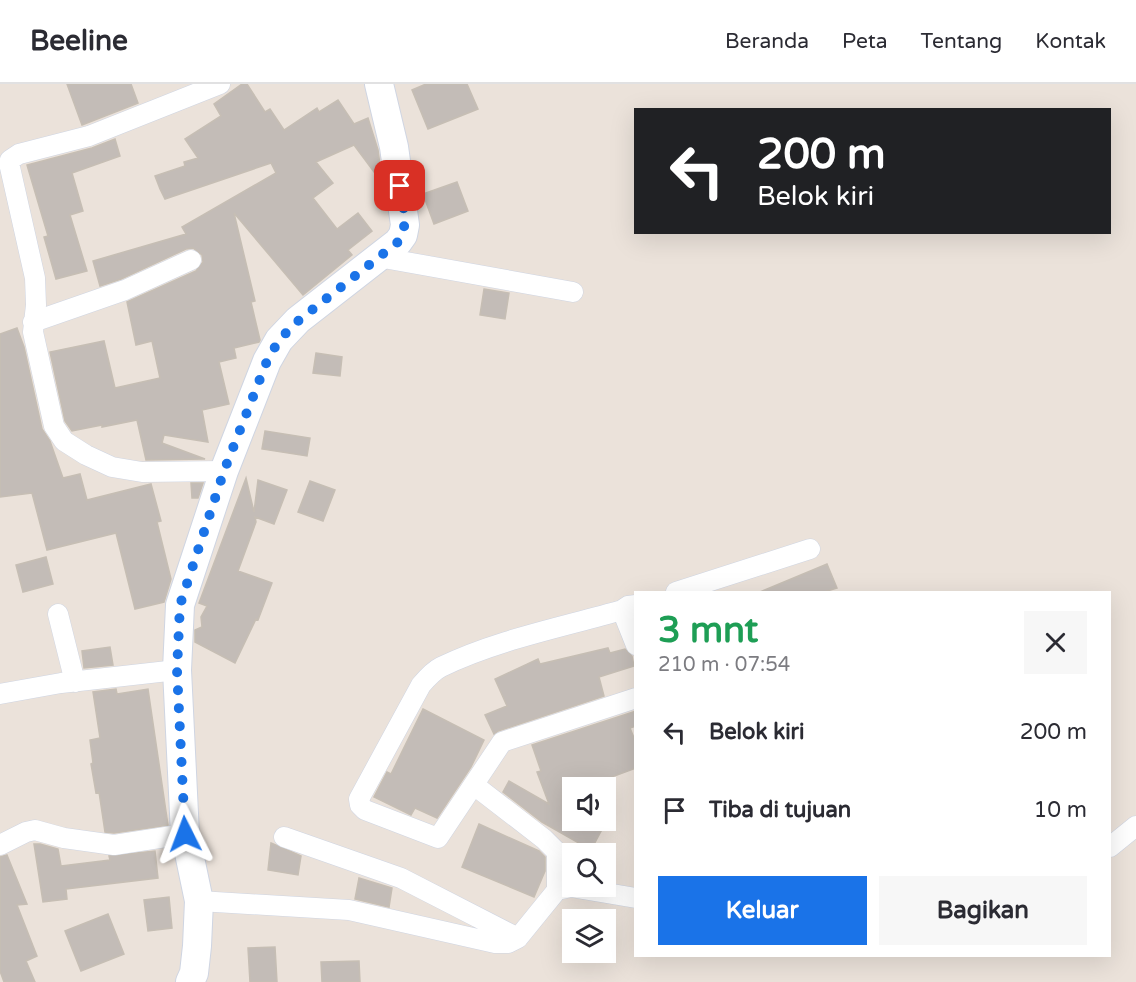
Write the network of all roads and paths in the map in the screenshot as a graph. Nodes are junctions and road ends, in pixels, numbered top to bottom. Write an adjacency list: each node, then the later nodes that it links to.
1 (220, 84): 6 (street)
2 (380, 84): 3 (street)
3 (378, 257): 5 (street); 7 (street)
4 (191, 260): 6 (street)
5 (573, 292)
6 (33, 322): 7 (street)
7 (224, 471): 13 (street)
8 (810, 549): 9 (street)
9 (679, 591)
10 (629, 608): 12 (street); 17 (street)
11 (58, 614): 14 (street)
12 (634, 634)
13 (177, 670): 14 (street); 19 (street)
14 (75, 682): 15 (street)
15 (0, 694)
16 (634, 699): 17 (street)
17 (474, 785): 23 (street)
18 (1136, 826): 22 (street)
19 (185, 834): 21 (street); 25 (street)
20 (284, 837): 26 (street)
21 (0, 845)
22 (1111, 846)
23 (557, 890): 24 (street); 26 (street)
24 (634, 898)
25 (199, 901): 26 (street); 27 (street)
26 (518, 938)
27 (190, 982)

